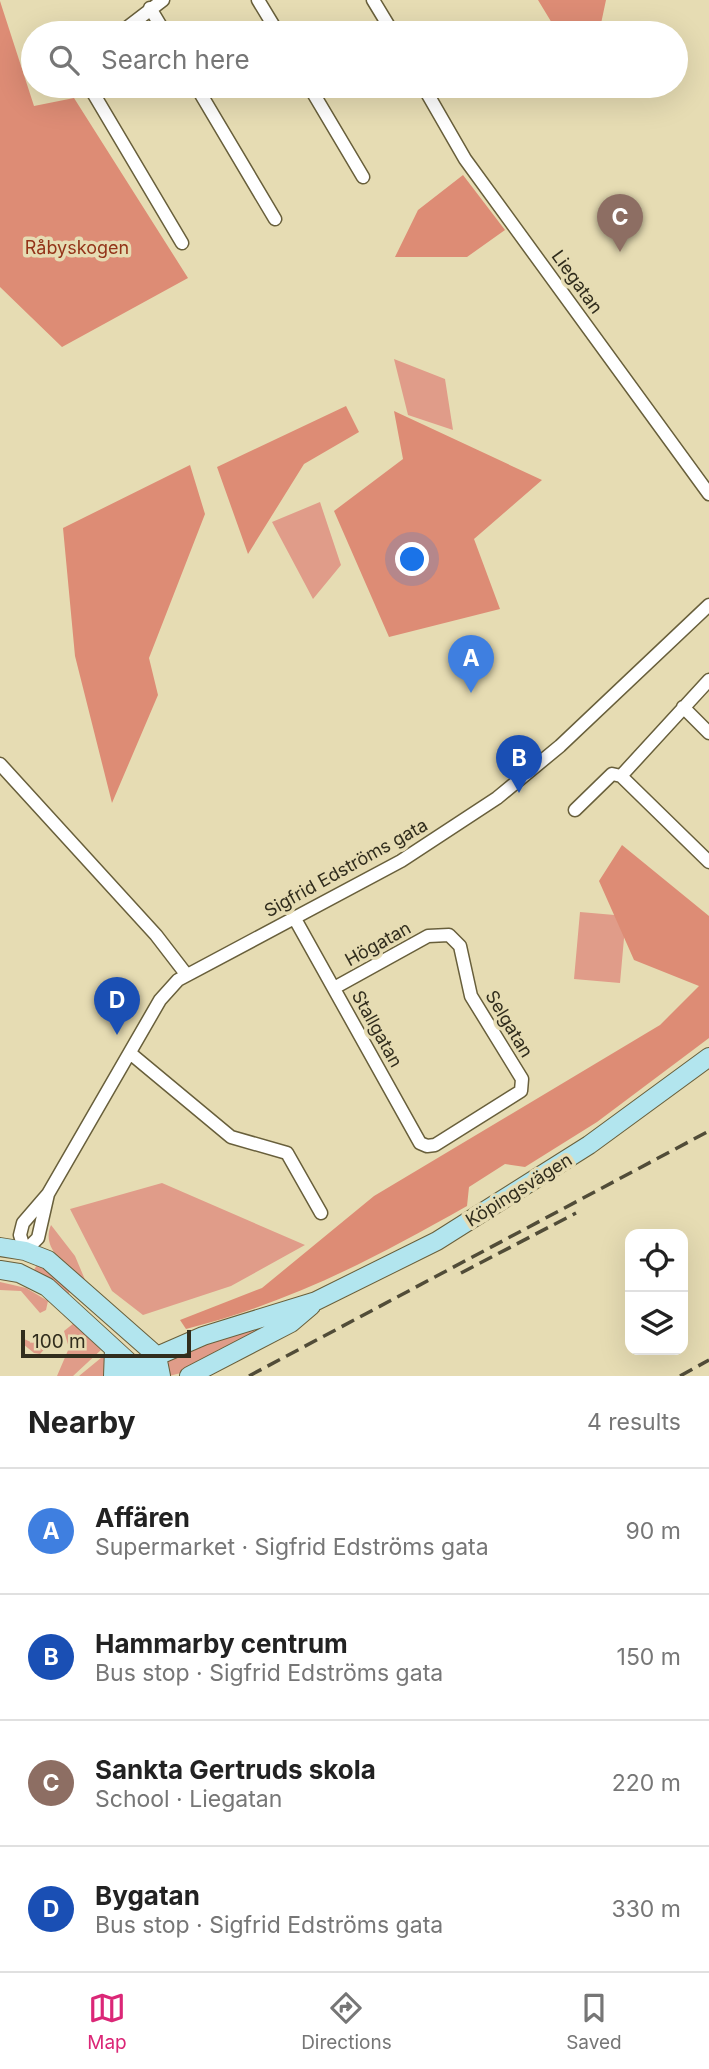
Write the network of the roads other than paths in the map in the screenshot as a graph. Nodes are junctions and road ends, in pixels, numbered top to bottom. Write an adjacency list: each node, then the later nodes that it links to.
1 (163, 0): 4 (street)
2 (258, 0): 7 (street)
3 (373, 0): 8 (street)
4 (150, 8): 5 (street); 6 (street)
5 (134, 21)
6 (158, 21)
7 (271, 21)
8 (386, 21)
9 (96, 98): 15 (street)
10 (203, 98): 14 (street)
11 (316, 98): 13 (street)
12 (430, 98): 16 (street, Liegatan)
13 (363, 177)
14 (275, 219)
15 (182, 243)
16 (709, 494)
17 (709, 606): 25 (street, Sigfrid Edströms gata)
18 (709, 680): 19 (street)
19 (683, 707): 20 (street); 22 (street)
20 (709, 733)
21 (0, 764): 27 (street)
22 (621, 776): 23 (street); 24 (street)
23 (575, 810)
24 (709, 862)
25 (295, 919): 27 (street, Sigfrid Edströms gata); 28 (street, Stallgatan)
26 (440, 934): 28 (street, Högatan); 31 (street, Selgatan)
27 (186, 974): 29 (street, Sigfrid Edströms gata)
28 (334, 988): 31 (street, Stallgatan)
29 (130, 1053): 32 (street, Sigfrid Edströms gata); 33 (street)
30 (709, 1057): 39 (main road, Köpingsvägen)
31 (435, 1144)
32 (48, 1194): 35 (street, Sigfrid Edströms gata); 35 (street, Sigfrid Edströms gata)
33 (321, 1213)
34 (0, 1247): 35 (main road)
35 (25, 1251): 37 (main road); 38 (main road)
36 (0, 1270): 37 (main road)
37 (19, 1273): 40 (main road)
38 (85, 1292): 40 (main road); 41 (main road)
39 (316, 1301): 42 (main road, Köpingsvägen); 48 (main road, Köpingsvägen)
40 (72, 1307): 43 (main road)
41 (133, 1333): 42 (main road); 44 (main road)
42 (203, 1336): 44 (main road, Köpingsvägen)
43 (114, 1349): 45 (main road); 46 (main road)
44 (157, 1356): 45 (main road, Köpingsvägen); 47 (main road)
45 (134, 1374)
46 (113, 1376)
47 (161, 1376)
48 (189, 1376)

